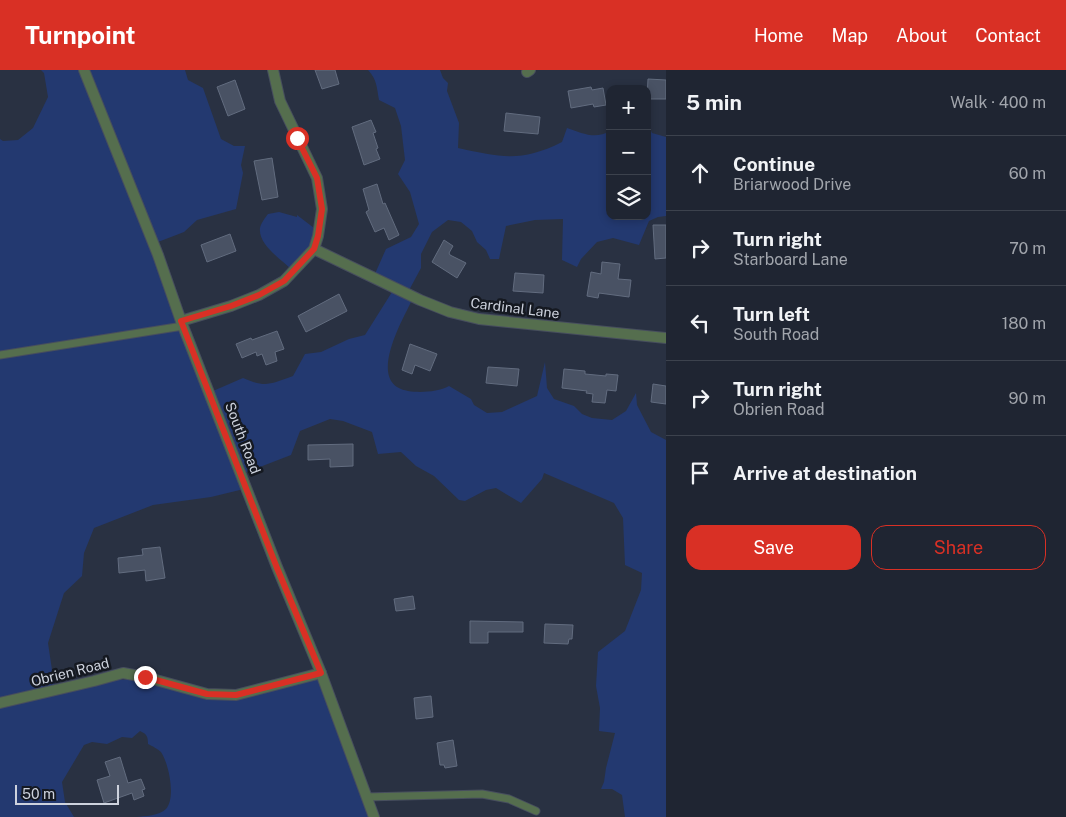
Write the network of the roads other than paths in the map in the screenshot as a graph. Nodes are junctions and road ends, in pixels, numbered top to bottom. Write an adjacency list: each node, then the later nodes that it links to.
1 (84, 70): 4 (street, South Road)
2 (273, 70): 3 (street)
3 (314, 249): 4 (street); 5 (street, Cardinal Lane)
4 (182, 324): 6 (lane); 7 (street, South Road)
5 (666, 338)
6 (0, 355)
7 (321, 673): 8 (street, Obrien Road); 9 (street, South Road)
8 (0, 703)
9 (366, 797): 10 (lane); 11 (street, South Road)
10 (536, 811)
11 (374, 817)

